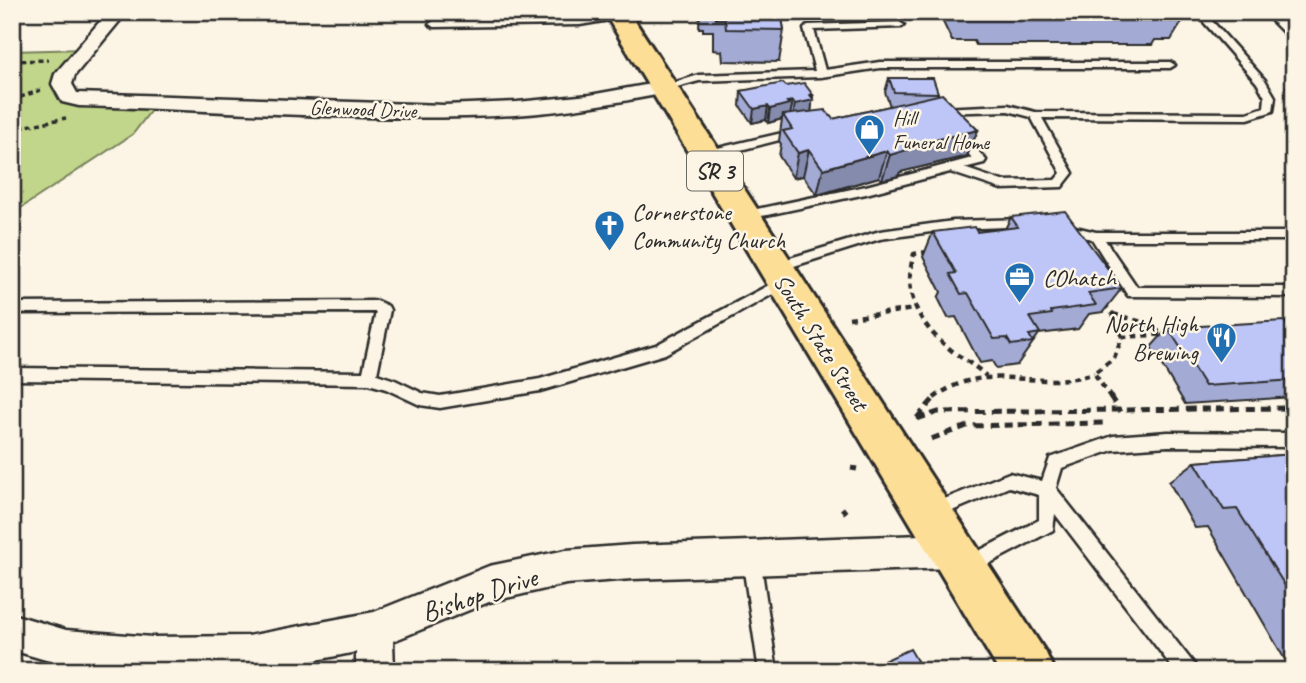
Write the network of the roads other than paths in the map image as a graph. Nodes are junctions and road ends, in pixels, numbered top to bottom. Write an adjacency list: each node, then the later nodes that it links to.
1 (118, 12): 10 (street, Glenwood Drive)
2 (1199, 12): 13 (lane)
3 (1266, 12): 7 (lane)
4 (617, 14): 5 (lane); 10 (main road, South State Street / SR 3)
5 (434, 24)
6 (899, 25): 9 (lane)
7 (1294, 40)
8 (1170, 65): 9 (lane)
9 (821, 74): 10 (lane)
10 (662, 88): 17 (main road, South State Street / SR 3)
11 (937, 111): 12 (lane); 13 (lane); 14 (lane)
12 (924, 112)
13 (1035, 115): 18 (lane)
14 (946, 121)
15 (809, 130): 17 (lane)
16 (954, 131): 18 (lane)
17 (705, 155): 19 (main road, South State Street / SR 3)
18 (952, 168): 19 (lane)
19 (743, 216): 24 (main road, South State Street / SR 3)
20 (1042, 223): 24 (lane)
21 (1055, 226): 22 (lane)
22 (1096, 236): 23 (lane); 25 (lane)
23 (1294, 236)
24 (779, 274): 28 (lane); 31 (main road, South State Street / SR 3)
25 (1294, 292)
26 (12, 307): 28 (lane)
27 (12, 374): 28 (lane)
28 (369, 378)
29 (1294, 440): 30 (lane)
30 (1047, 490): 31 (lane); 31 (lane); 38 (lane)
31 (948, 544): 32 (street, Bishop Drive); 37 (main road, South State Street / SR 3)
32 (751, 558): 33 (street, Bishop Drive); 36 (lane)
33 (374, 631): 34 (street, Bishop Drive); 35 (street)
34 (14, 636)
35 (375, 671)
36 (768, 671)
37 (1028, 671)
38 (1187, 671)

